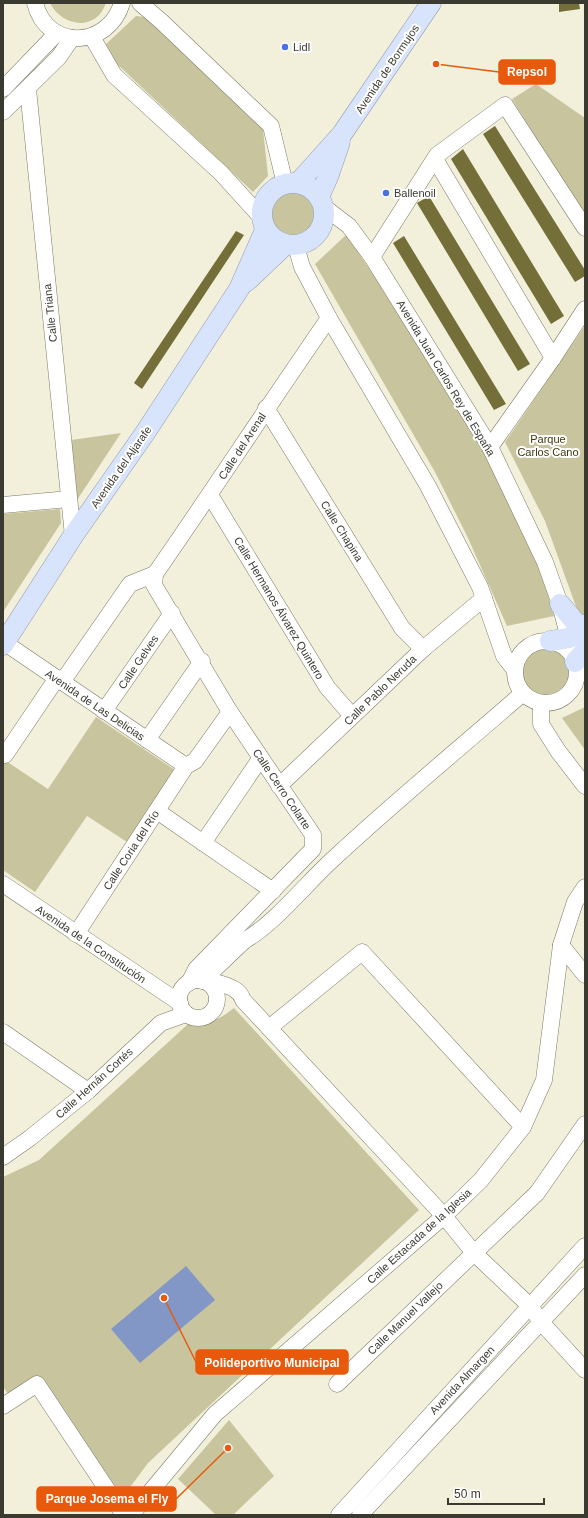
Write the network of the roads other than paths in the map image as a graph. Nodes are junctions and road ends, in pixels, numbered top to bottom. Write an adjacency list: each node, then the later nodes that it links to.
1 (35, 3): 5 (street)
2 (122, 3): 6 (street)
3 (140, 3): 12 (street)
4 (431, 3): 10 (main road, Avenida de Bormujos)
5 (65, 36): 6 (street); 7 (street); 8 (street)
6 (92, 37): 14 (street)
7 (3, 89)
8 (28, 89): 9 (street); 25 (street, Calle Triana)
9 (3, 112)
10 (342, 134): 12 (main road, Avenida de Bormujos); 13 (main road, Avenida de Bormujos)
11 (435, 159): 15 (street); 17 (street); 21 (street)
12 (292, 184): 13 (main road); 14 (main road)
13 (321, 202): 16 (main road); 17 (street, Avenida Juan Carlos Rey de España)
14 (263, 224): 16 (main road); 18 (main road, Avenida del Aljarafe)
15 (585, 228)
16 (291, 246): 18 (main road, Avenida del Aljarafe); 20 (street)
17 (372, 256): 23 (street, Avenida Juan Carlos Rey de España)
18 (239, 289): 27 (main road, Avenida del Aljarafe)
19 (585, 309): 21 (street)
20 (329, 318): 22 (street, Calle del Arenal); 29 (street)
21 (553, 358): 23 (street)
22 (266, 408): 24 (street, Calle del Arenal); 35 (street, Calle Chapina)
23 (490, 447): 30 (street, Avenida Juan Carlos Rey de España)
24 (210, 495): 28 (street, Calle del Arenal); 44 (street, Calle Hermanos Álvarez Quintero)
25 (69, 499): 26 (street); 27 (street, Calle Triana)
26 (3, 505)
27 (73, 536): 34 (main road, Avenida del Aljarafe)
28 (155, 574): 31 (street, Calle Cerro Colarte); 39 (street)
29 (484, 598): 35 (street, Calle Pablo Neruda); 38 (street)
30 (560, 604): 32 (main road); 33 (street, Avenida Juan Carlos Rey de España)
31 (172, 613): 37 (street, Calle Cerro Colarte); 42 (street, Calle Gelves)
32 (585, 626)
33 (568, 638): 36 (street, Avenida Juan Carlos Rey de España); 38 (street)
34 (4, 644): 39 (street, Avenida de Las Delicias)
35 (423, 649): 44 (street, Calle Pablo Neruda)
36 (579, 661): 41 (street)
37 (202, 662): 43 (street, Calle Cerro Colarte); 45 (street)
38 (514, 669): 40 (street)
39 (59, 680): 42 (street, Avenida de Las Delicias); 46 (street)
40 (523, 693): 41 (street); 59 (street)
41 (541, 703): 50 (street)
42 (104, 711): 45 (street, Avenida de Las Delicias)
43 (230, 712): 47 (street, Calle Cerro Colarte); 48 (street, Calle Coria del Río)
44 (352, 716): 49 (street, Calle Pablo Neruda)
45 (147, 740): 48 (street, Avenida de Las Delicias)
46 (5, 754)
47 (260, 759): 49 (street, Calle Cerro Colarte); 52 (street)
48 (186, 766): 51 (street, Calle Coria del Río)
49 (279, 786): 55 (street, Calle Cerro Colarte)
50 (585, 786)
51 (157, 811): 52 (street); 56 (street, Calle Coria del Río)
52 (203, 843): 55 (street)
53 (3, 884): 56 (street, Avenida de la Constitución)
54 (585, 887): 57 (street, Calle Estacada de la Iglesia)
55 (273, 891): 59 (street, Calle Cerro Colarte)
56 (76, 934): 60 (street, Avenida de la Constitución)
57 (561, 945): 58 (street); 65 (street, Calle Estacada de la Iglesia)
58 (585, 975)
59 (208, 986): 60 (street); 60 (street); 61 (street)
60 (183, 1009): 63 (street, Calle Hernán Cortés)
61 (269, 1028): 65 (street); 67 (street)
62 (3, 1032): 63 (street)
63 (88, 1091): 66 (street, Calle Hernán Cortés)
64 (585, 1124): 69 (street, Calle Manuel Vallejo)
65 (523, 1127): 67 (street, Calle Estacada de la Iglesia)
66 (3, 1157)
67 (444, 1216): 69 (street); 77 (street, Calle Estacada de la Iglesia)
68 (585, 1246): 71 (street, Avenida Almargen)
69 (474, 1253): 71 (street); 74 (street, Calle Manuel Vallejo)
70 (585, 1275): 72 (street, Avenida Almargen)
71 (530, 1306): 72 (street); 78 (street, Avenida Almargen)
72 (541, 1322): 73 (street); 79 (street, Avenida Almargen)
73 (585, 1370)
74 (337, 1384)
75 (3, 1406): 76 (street)
76 (124, 1515)
77 (132, 1515)
78 (339, 1515)
79 (360, 1515)

